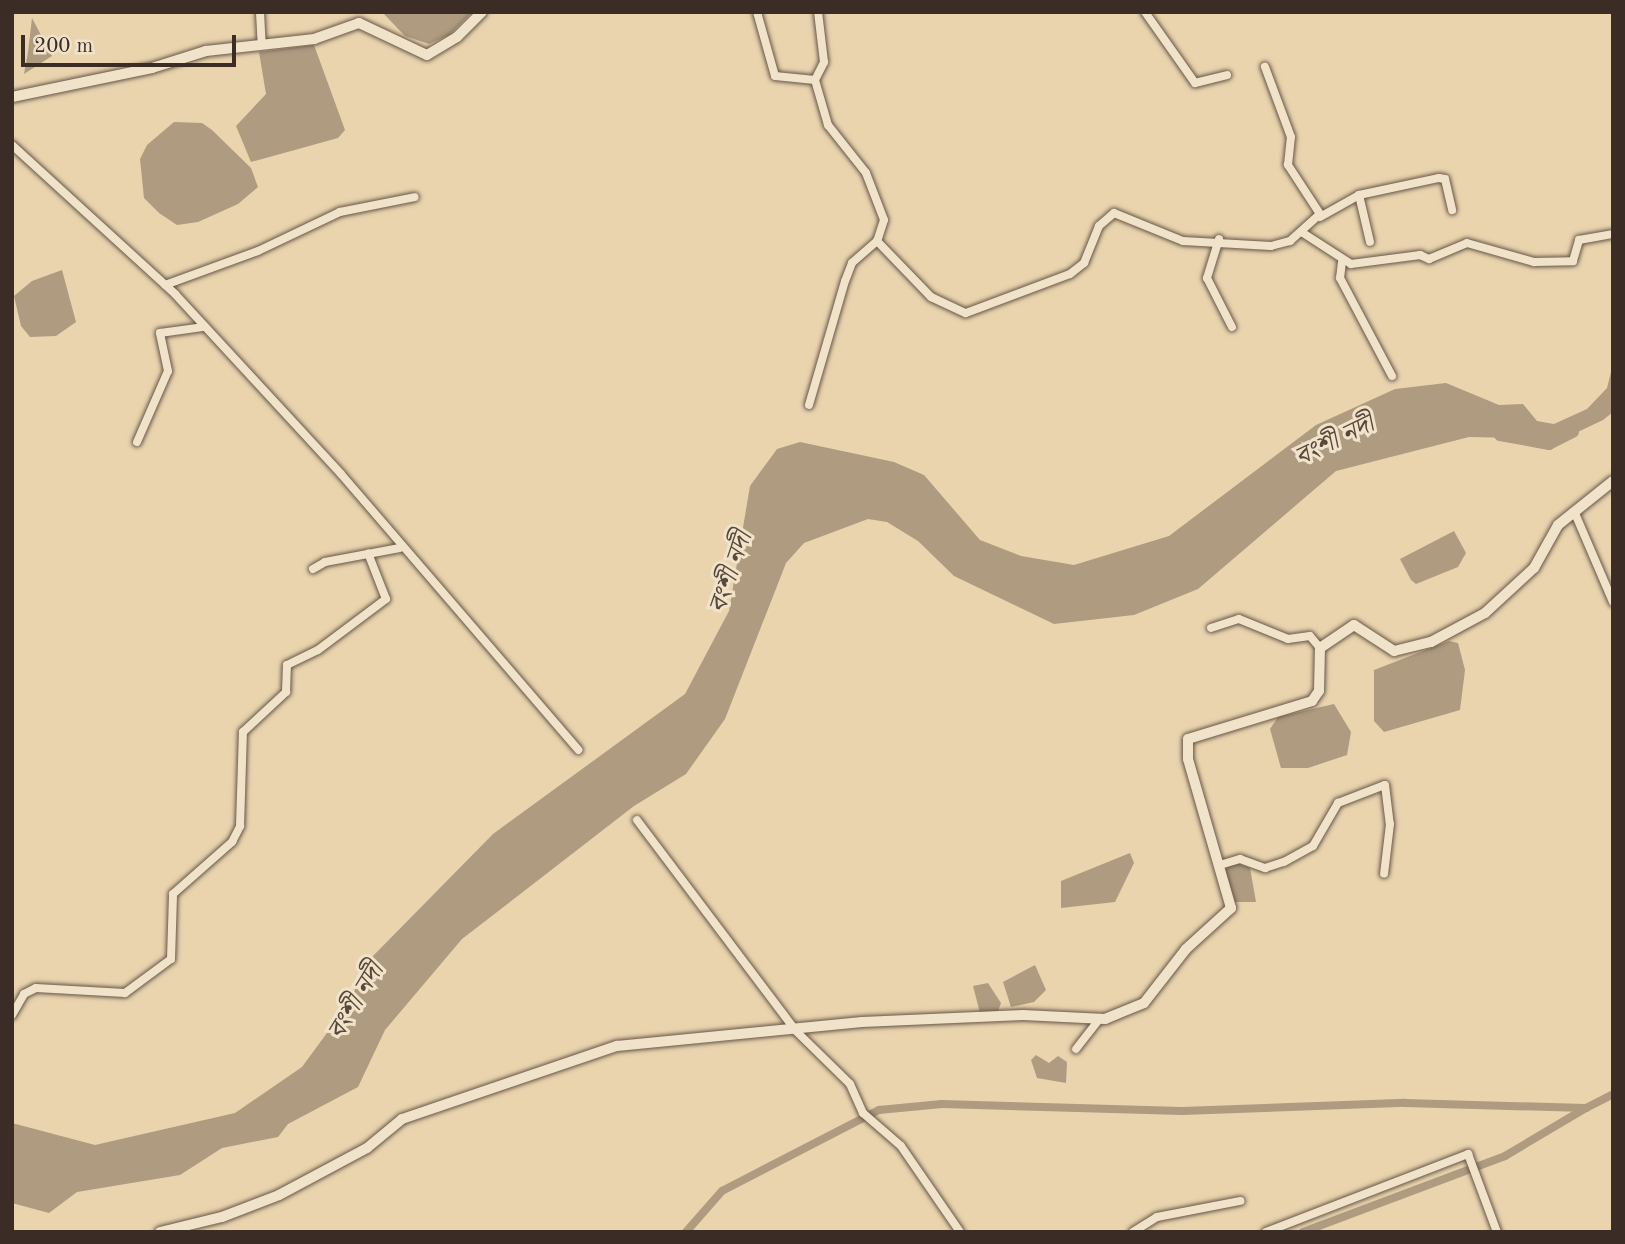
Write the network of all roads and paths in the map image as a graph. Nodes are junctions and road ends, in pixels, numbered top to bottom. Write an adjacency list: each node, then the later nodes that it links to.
1 (260, 12): 6 (street)
2 (482, 12): 6 (street)
3 (757, 12): 9 (street)
4 (818, 12): 9 (street)
5 (1145, 12): 8 (street)
6 (262, 45): 10 (street)
7 (1265, 67): 15 (street)
8 (1227, 75)
9 (815, 80): 19 (street)
10 (12, 97)
11 (12, 145): 22 (street)
12 (1359, 195): 14 (street); 15 (street); 20 (street)
13 (415, 197): 22 (street)
14 (1452, 210)
15 (1320, 217): 16 (street)
16 (1303, 233): 18 (street); 21 (street)
17 (1613, 234): 21 (street)
18 (1219, 239): 19 (street); 24 (street)
19 (877, 241): 26 (street)
20 (1370, 242)
21 (1342, 262): 25 (street)
22 (165, 285): 23 (street)
23 (203, 327): 27 (street); 30 (street)
24 (1233, 327)
25 (1392, 376)
26 (809, 405)
27 (137, 442)
28 (1613, 481): 29 (street)
29 (1574, 511): 33 (street); 35 (street)
30 (400, 548): 31 (street); 36 (street)
31 (368, 553): 32 (street); 40 (street)
32 (313, 569)
33 (1613, 602)
34 (1211, 628): 35 (street)
35 (1320, 648): 38 (street)
36 (578, 750)
37 (637, 820): 42 (street)
38 (1220, 865): 39 (street); 41 (street)
39 (1384, 874)
40 (12, 1015)
41 (1100, 1018): 42 (street); 43 (street)
42 (795, 1030): 45 (street); 46 (street)
43 (1076, 1049)
44 (1240, 1200): 47 (street)
45 (160, 1232)
46 (960, 1232)
47 (1133, 1232)
48 (1266, 1232): 49 (street)
49 (1497, 1232)

